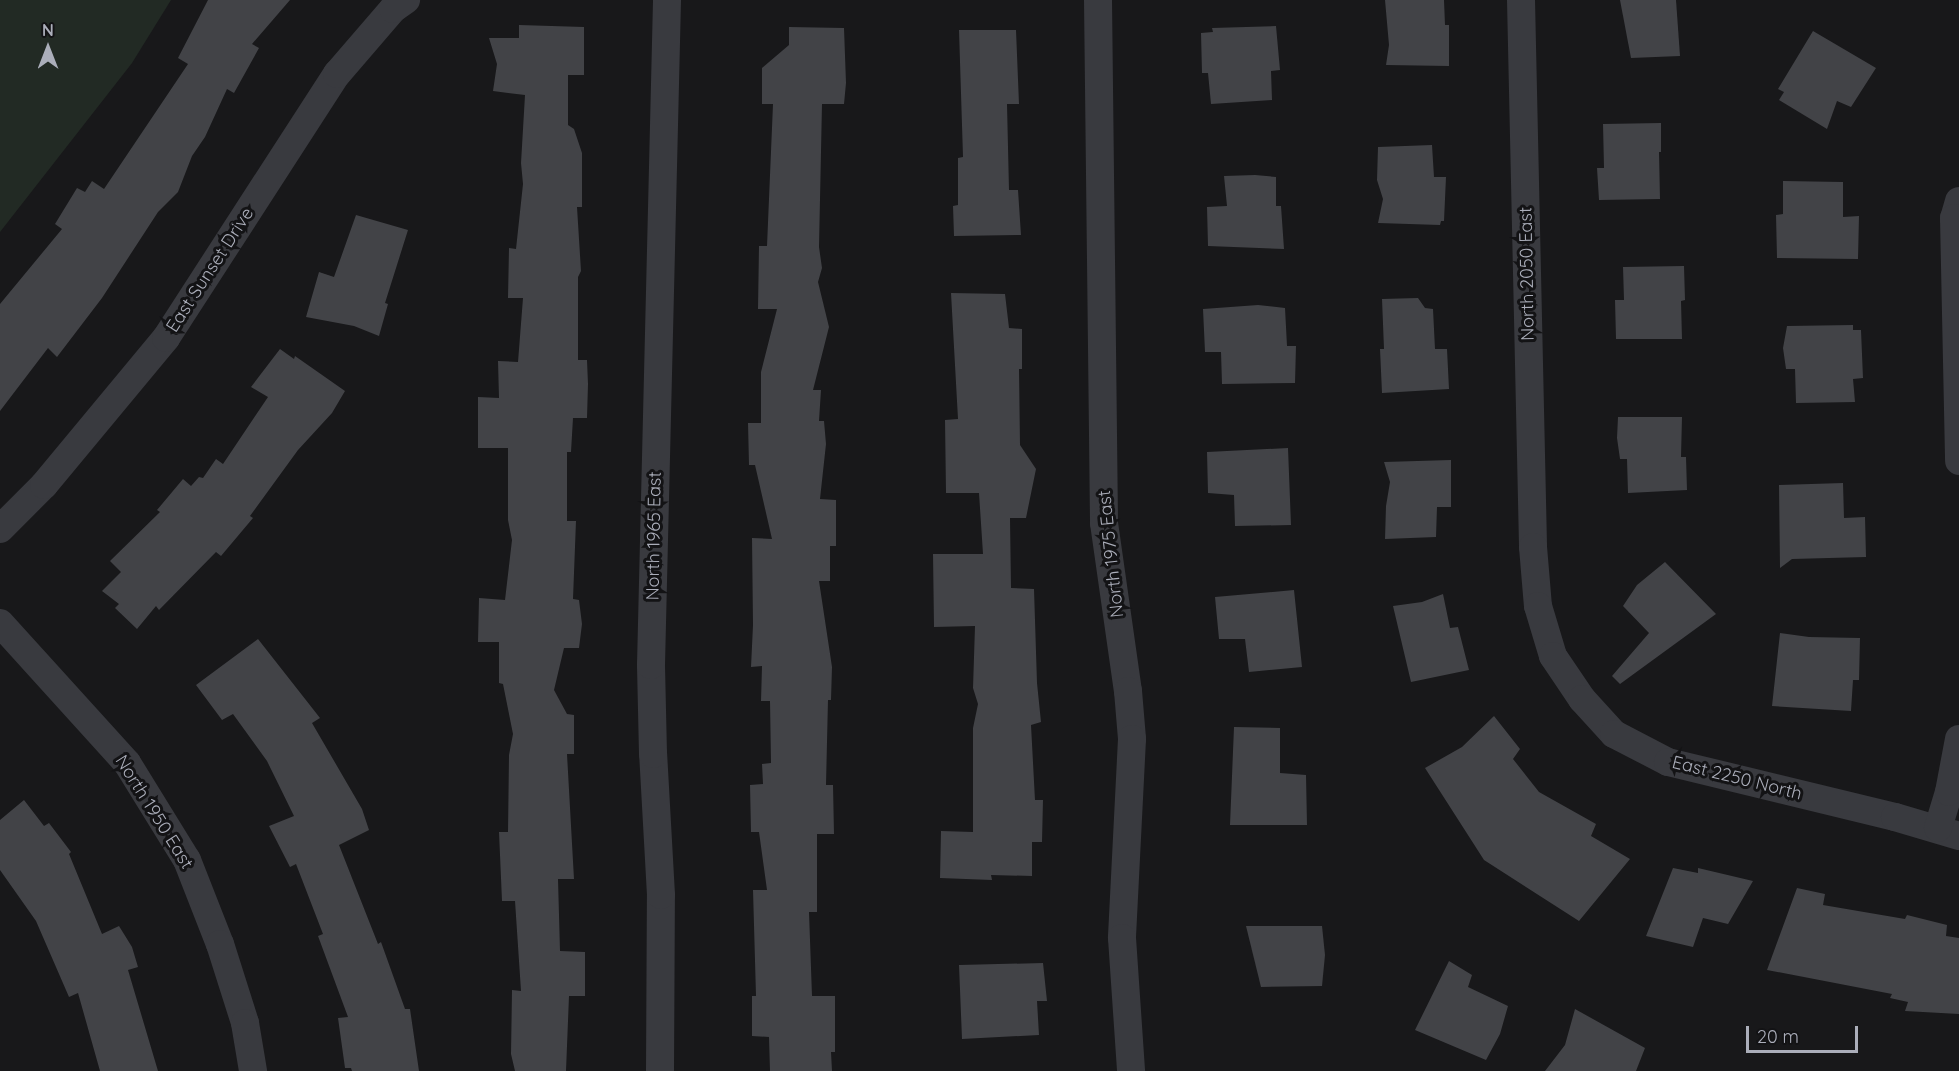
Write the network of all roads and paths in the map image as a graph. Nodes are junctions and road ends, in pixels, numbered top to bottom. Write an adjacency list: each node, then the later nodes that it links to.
1 (406, 0): 7 (street, East Sunset Drive)
2 (667, 0): 13 (street, North 1965 East)
3 (1098, 0): 14 (street, North 1975 East)
4 (1521, 0): 8 (street, North 2050 East)
5 (1959, 201): 6 (street)
6 (1959, 461)
7 (0, 529)
8 (1533, 548): 11 (street, East 2250 North)
9 (0, 623): 12 (street, North 1950 East)
10 (1959, 740): 11 (street)
11 (1948, 832)
12 (253, 1071)
13 (660, 1071)
14 (1131, 1071)

